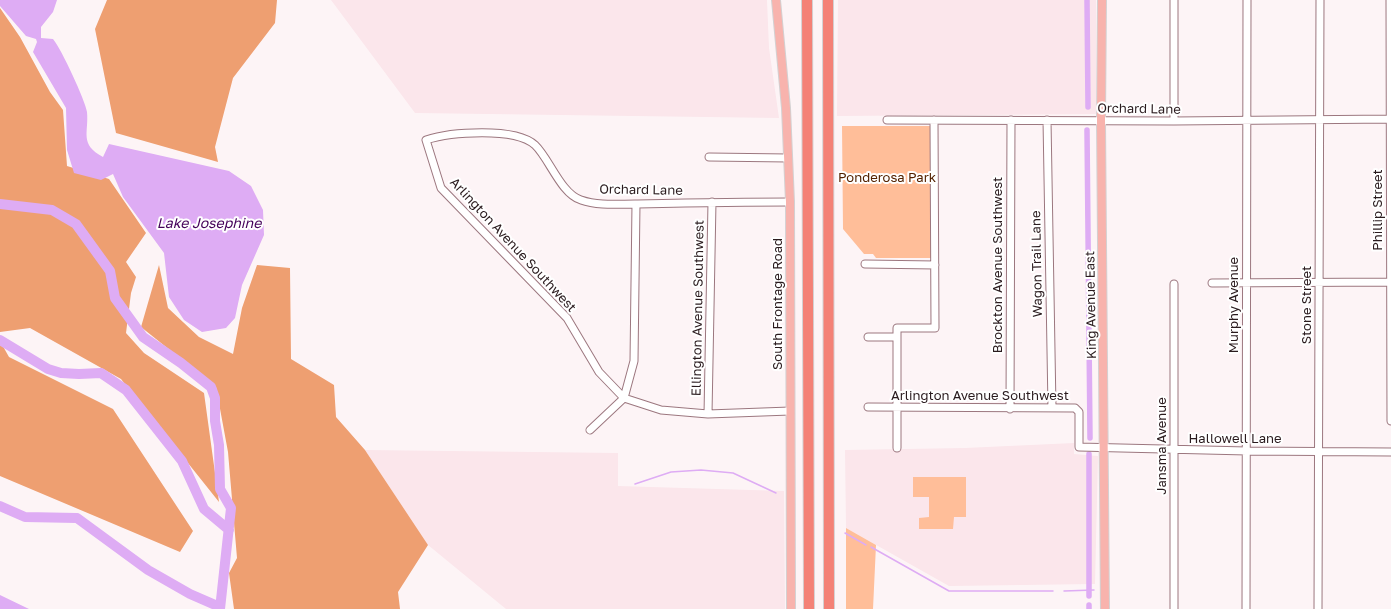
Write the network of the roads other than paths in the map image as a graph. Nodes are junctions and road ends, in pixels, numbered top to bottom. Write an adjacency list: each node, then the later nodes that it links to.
1 (776, 0): 20 (main road, South Frontage Road)
2 (807, 0): 50 (highway)
3 (828, 0): 51 (highway)
4 (1102, 0): 14 (main road, King Avenue East)
5 (1174, 0): 17 (street)
6 (1247, 0): 15 (street, Murphy Avenue)
7 (1320, 0): 16 (street, Stone Street)
8 (1390, 0): 9 (street, Phillip Street)
9 (1390, 119): 16 (street, Orchard Lane); 26 (street, Phillip Street)
10 (887, 120): 11 (street, Orchard Lane)
11 (934, 120): 12 (street, Orchard Lane); 25 (street)
12 (1011, 120): 13 (street, Orchard Lane); 37 (street, Brockton Avenue Southwest)
13 (1047, 120): 14 (street, Orchard Lane); 36 (street, Wagon Trail Lane)
14 (1101, 120): 17 (street, Orchard Lane); 44 (main road, King Avenue East)
15 (1247, 120): 16 (street, Orchard Lane); 17 (street, Orchard Lane); 28 (street, Murphy Avenue)
16 (1320, 120): 29 (street, Stone Street)
17 (1174, 121)
18 (426, 140): 23 (street, Orchard Lane); 33 (street, Arlington Avenue Southwest)
19 (709, 157): 20 (street)
20 (788, 158): 22 (main road, South Frontage Road)
21 (712, 202): 22 (street, Orchard Lane); 23 (street, Orchard Lane); 39 (street, Ellington Avenue Southwest)
22 (790, 202): 38 (main road, South Frontage Road)
23 (636, 204): 33 (street)
24 (865, 264): 25 (street)
25 (934, 265): 32 (street)
26 (1390, 282): 29 (street); 40 (street, Phillip Street)
27 (1212, 283): 28 (street)
28 (1246, 283): 29 (street); 47 (street, Murphy Avenue)
29 (1319, 283): 46 (street, Stone Street)
30 (1174, 284): 45 (street, Jansma Avenue)
31 (868, 337): 32 (street)
32 (897, 337): 35 (street)
33 (624, 398): 39 (street, Arlington Avenue Southwest); 41 (street)
34 (868, 408): 35 (street, Arlington Avenue Southwest)
35 (897, 408): 37 (street, Arlington Avenue Southwest); 42 (street)
36 (1052, 408): 37 (street, Arlington Avenue Southwest); 43 (street, Arlington Avenue Southwest)
37 (1010, 409)
38 (790, 411): 39 (street, Arlington Avenue Southwest); 49 (main road, South Frontage Road)
39 (708, 414)
40 (1391, 421)
41 (590, 430)
42 (897, 448)
43 (1079, 448): 44 (street, Hallowell Lane)
44 (1104, 448): 45 (street, Hallowell Lane); 52 (main road, King Avenue East)
45 (1174, 450): 47 (street, Hallowell Lane); 53 (street, Jansma Avenue)
46 (1320, 450): 47 (street, Hallowell Lane); 48 (street, Hallowell Lane); 55 (street, Stone Street)
47 (1247, 451): 54 (street, Murphy Avenue)
48 (1391, 452)
49 (791, 609)
50 (809, 609)
51 (829, 609)
52 (1105, 609)
53 (1174, 609)
54 (1246, 609)
55 (1318, 609)

